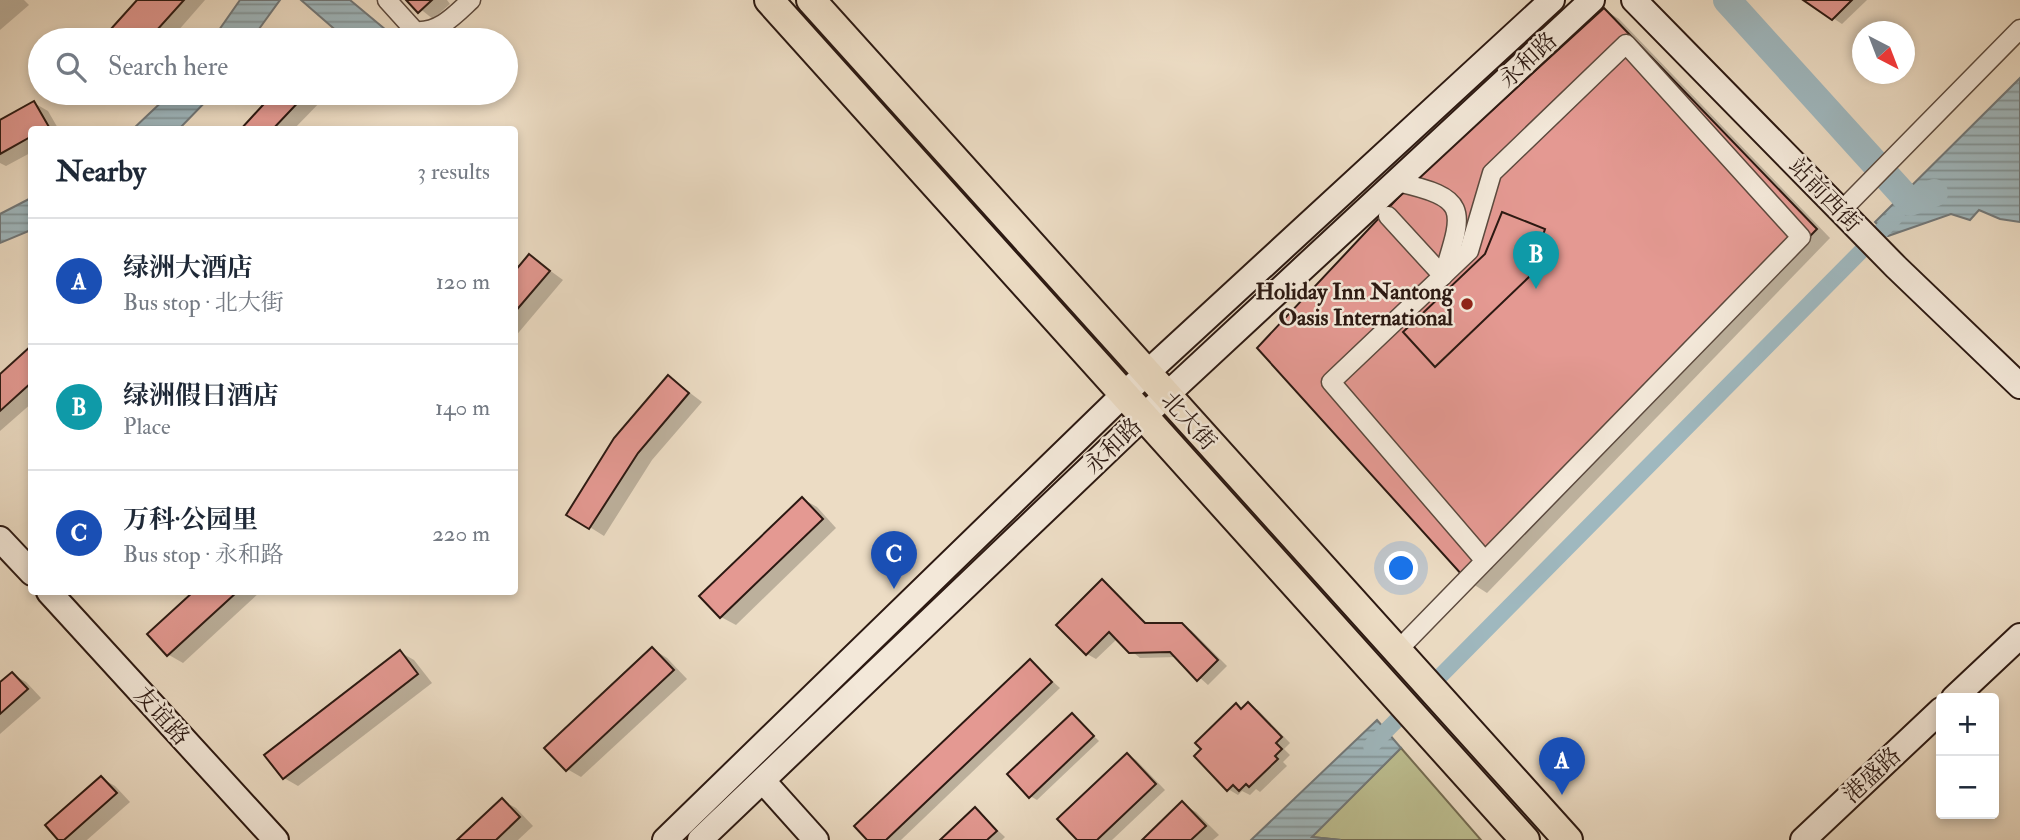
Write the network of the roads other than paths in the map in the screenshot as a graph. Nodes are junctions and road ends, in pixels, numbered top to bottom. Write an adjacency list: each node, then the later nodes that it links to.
1 (387, 0): 8 (street)
2 (471, 0): 9 (street)
3 (769, 0): 17 (main road, 北大街)
4 (811, 0): 15 (main road, 北大街)
5 (1552, 0): 15 (main road, 永和路)
6 (1592, 0): 11 (main road, 永和路)
7 (1634, 0): 13 (main road, 站前西街)
8 (412, 28)
9 (437, 28)
10 (2020, 29): 13 (street)
11 (1397, 182): 14 (street); 18 (main road, 永和路)
12 (1388, 216): 14 (street)
13 (1846, 217): 16 (main road, 站前西街)
14 (1443, 276): 21 (street); 21 (street)
15 (1147, 375): 17 (main road, 永和路); 18 (main road, 北大街)
16 (2020, 386)
17 (1124, 394): 19 (main road, 北大街); 30 (main road, 永和路)
18 (1166, 396): 19 (main road, 永和路); 25 (main road, 北大街)
19 (1144, 416): 28 (main road, 永和路); 33 (main road, 北大街)
20 (0, 538): 22 (main road)
21 (1485, 561): 25 (street)
22 (28, 569)
23 (51, 595): 29 (main road, 友谊路)
24 (2020, 636): 26 (main road)
25 (1397, 651): 34 (main road, 北大街)
26 (1959, 693)
27 (1936, 715): 35 (main road, 港盛路)
28 (763, 781): 31 (main road, 永和路); 32 (main road)
29 (276, 840)
30 (666, 840)
31 (700, 840)
32 (816, 840)
33 (1525, 840)
34 (1568, 840)
35 (1802, 840)

